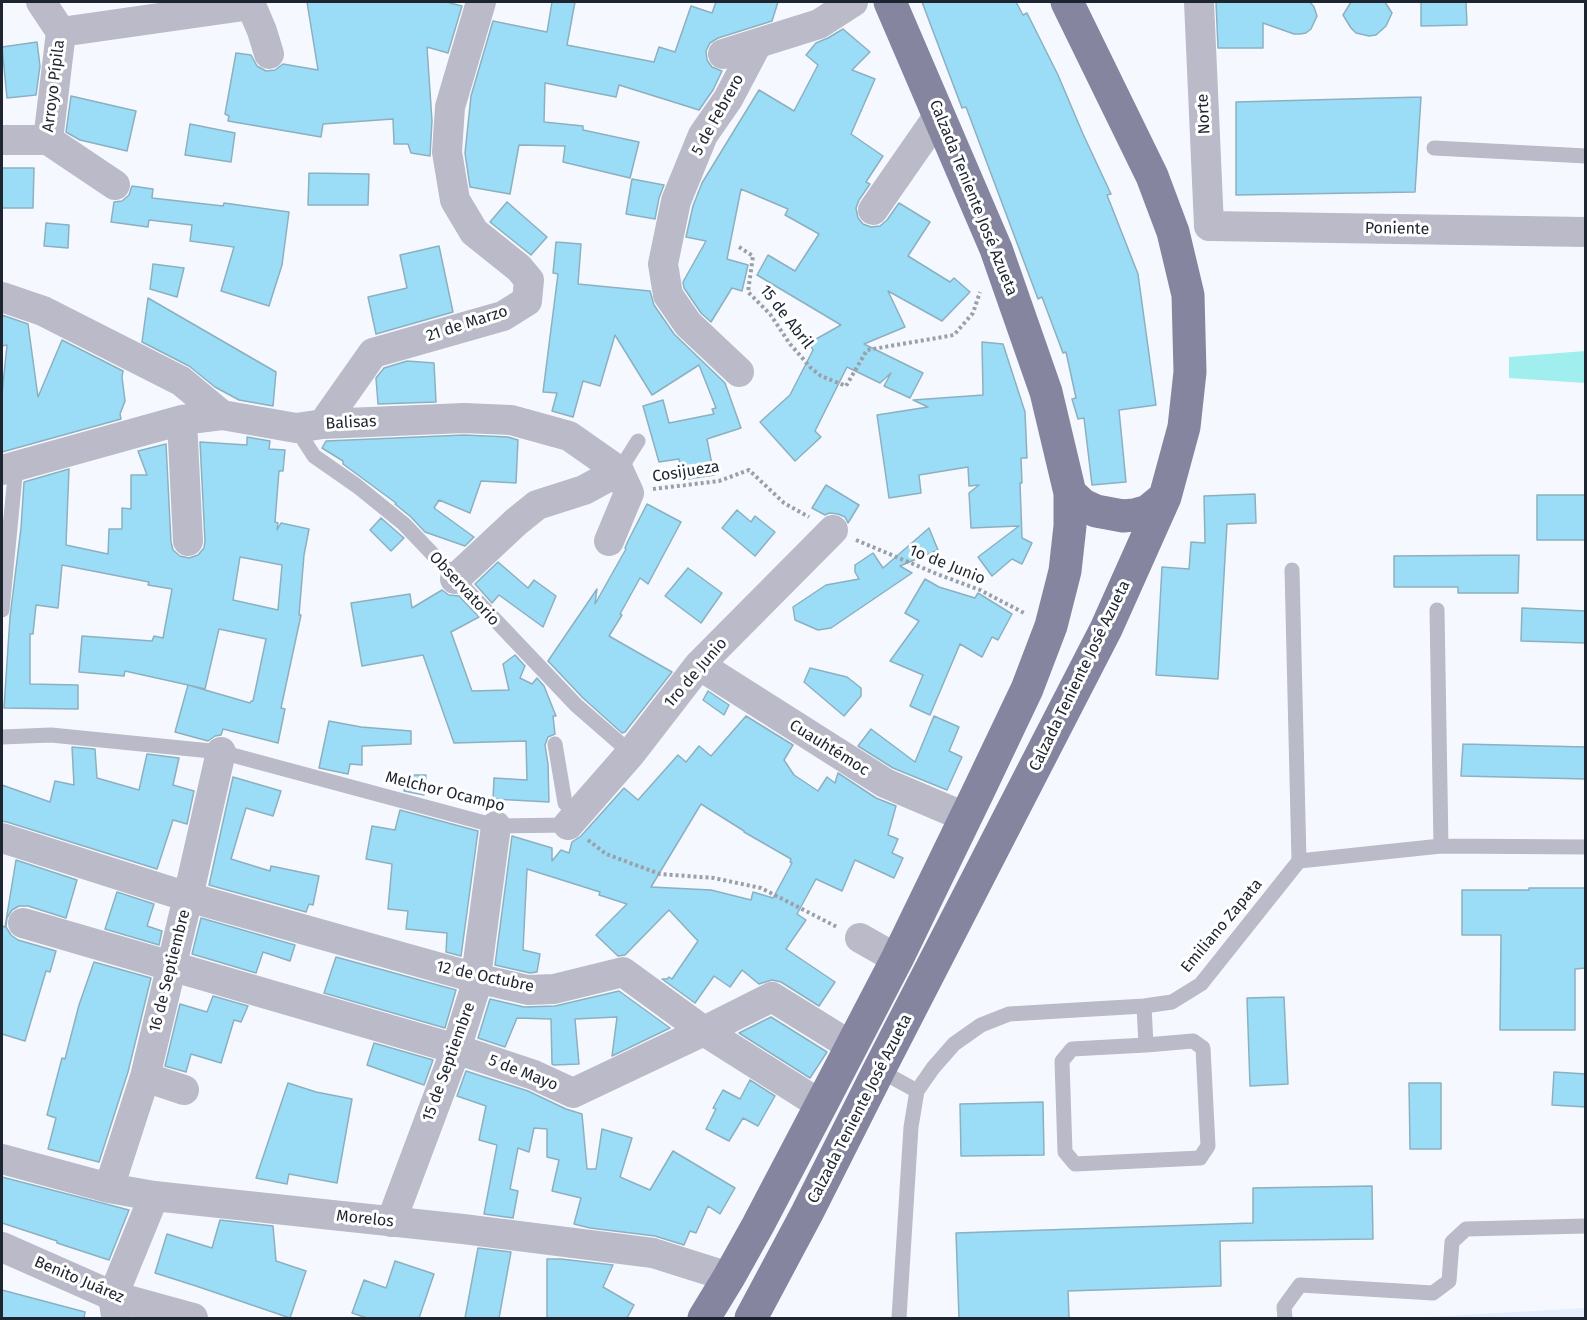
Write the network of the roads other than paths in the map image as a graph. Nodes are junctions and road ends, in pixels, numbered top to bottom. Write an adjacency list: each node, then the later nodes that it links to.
1 (41, 2): 8 (street)
2 (481, 2): 25 (street, 21 de Marzo)
3 (852, 2): 9 (street, 5 de Febrero)
4 (890, 2): 12 (main road, Calzada Teniente José Azueta)
5 (1067, 2): 30 (main road, Calzada Teniente José Azueta)
6 (1199, 2): 19 (street, Norte)
7 (251, 3): 8 (street); 10 (street)
8 (61, 32): 14 (street, Arroyo Pípila)
9 (757, 44): 11 (street, 5 de Febrero); 22 (street, 5 de Febrero)
10 (269, 54)
11 (723, 54)
12 (939, 115): 18 (street); 29 (main road, Calzada Teniente José Azueta)
13 (2, 140): 14 (street)
14 (48, 140): 17 (street)
15 (1434, 148): 16 (lane)
16 (1586, 156)
17 (115, 185)
18 (873, 210)
19 (1209, 226): 20 (street, Poniente)
20 (1586, 232)
21 (2, 297): 23 (street)
22 (739, 372)
23 (222, 415): 24 (street, Balisas); 25 (street, Balisas)
24 (182, 420): 27 (street, Balisas); 32 (street)
25 (310, 426): 28 (street, Balisas); 35 (lane, Observatorio)
26 (638, 441): 28 (lane)
27 (9, 468): 36 (lane)
28 (624, 482): 33 (street); 35 (street)
29 (1070, 493): 30 (main road); 43 (main road, Calzada Teniente José Azueta)
30 (1165, 497): 61 (main road, Calzada Teniente José Azueta)
31 (833, 530): 38 (street, 1ro de Junio)
32 (188, 541)
33 (609, 542)
34 (1292, 570): 49 (lane)
35 (455, 579): 42 (lane, Observatorio)
36 (2, 610)
37 (1437, 610): 47 (lane)
38 (699, 665): 42 (street, 1ro de Junio); 43 (street, Cuauhtémoc)
39 (2, 738): 41 (lane, Melchor Ocampo)
40 (555, 744): 44 (lane)
41 (221, 752): 45 (lane, Melchor Ocampo); 50 (street, 16 de Septiembre)
42 (631, 753): 44 (street, 1ro de Junio)
43 (965, 817): 53 (main road, Calzada Teniente José Azueta)
44 (573, 819): 45 (lane, Melchor Ocampo)
45 (496, 826): 55 (street, 15 de Septiembre)
46 (2, 838): 50 (street, 12 de Octubre)
47 (1441, 846): 48 (lane); 49 (lane)
48 (1586, 847)
49 (1299, 861): 56 (lane, Emiliano Zapata)
50 (188, 897): 54 (street, 16 de Septiembre); 55 (street, 12 de Octubre)
51 (23, 923): 54 (street, 5 de Mayo)
52 (860, 938): 53 (street)
53 (897, 959): 59 (main road, Calzada Teniente José Azueta)
54 (171, 965): 60 (street, 5 de Mayo); 62 (street, 16 de Septiembre)
55 (476, 978): 57 (street, 12 de Octubre); 60 (street, 15 de Septiembre)
56 (1144, 1006): 58 (lane); 64 (lane, Emiliano Zapata)
57 (704, 1031): 59 (street, 5 de Mayo); 60 (street, 5 de Mayo); 65 (street, 12 de Octubre)
58 (1146, 1045): 58 (lane)
59 (851, 1046): 65 (main road, Calzada Teniente José Azueta)
60 (456, 1048): 69 (street, 15 de Septiembre)
61 (879, 1070): 64 (lane); 76 (main road, Calzada Teniente José Azueta)
62 (145, 1077): 63 (street); 67 (street, 16 de Septiembre)
63 (184, 1090)
64 (918, 1091): 77 (lane)
65 (821, 1105): 72 (main road, Calzada Teniente José Azueta)
66 (2, 1159): 67 (street, Morelos)
67 (109, 1188): 68 (street, Morelos)
68 (154, 1196): 69 (street, Morelos); 73 (street)
69 (391, 1222): 72 (street, Morelos)
70 (1586, 1226): 78 (lane)
71 (2, 1246): 73 (street, Benito Juárez)
72 (729, 1277): 75 (main road, Calzada Teniente José Azueta)
73 (115, 1307): 74 (street, Benito Juárez)
74 (193, 1318)
75 (704, 1318)
76 (751, 1318)
77 (900, 1318)
78 (1285, 1318)

